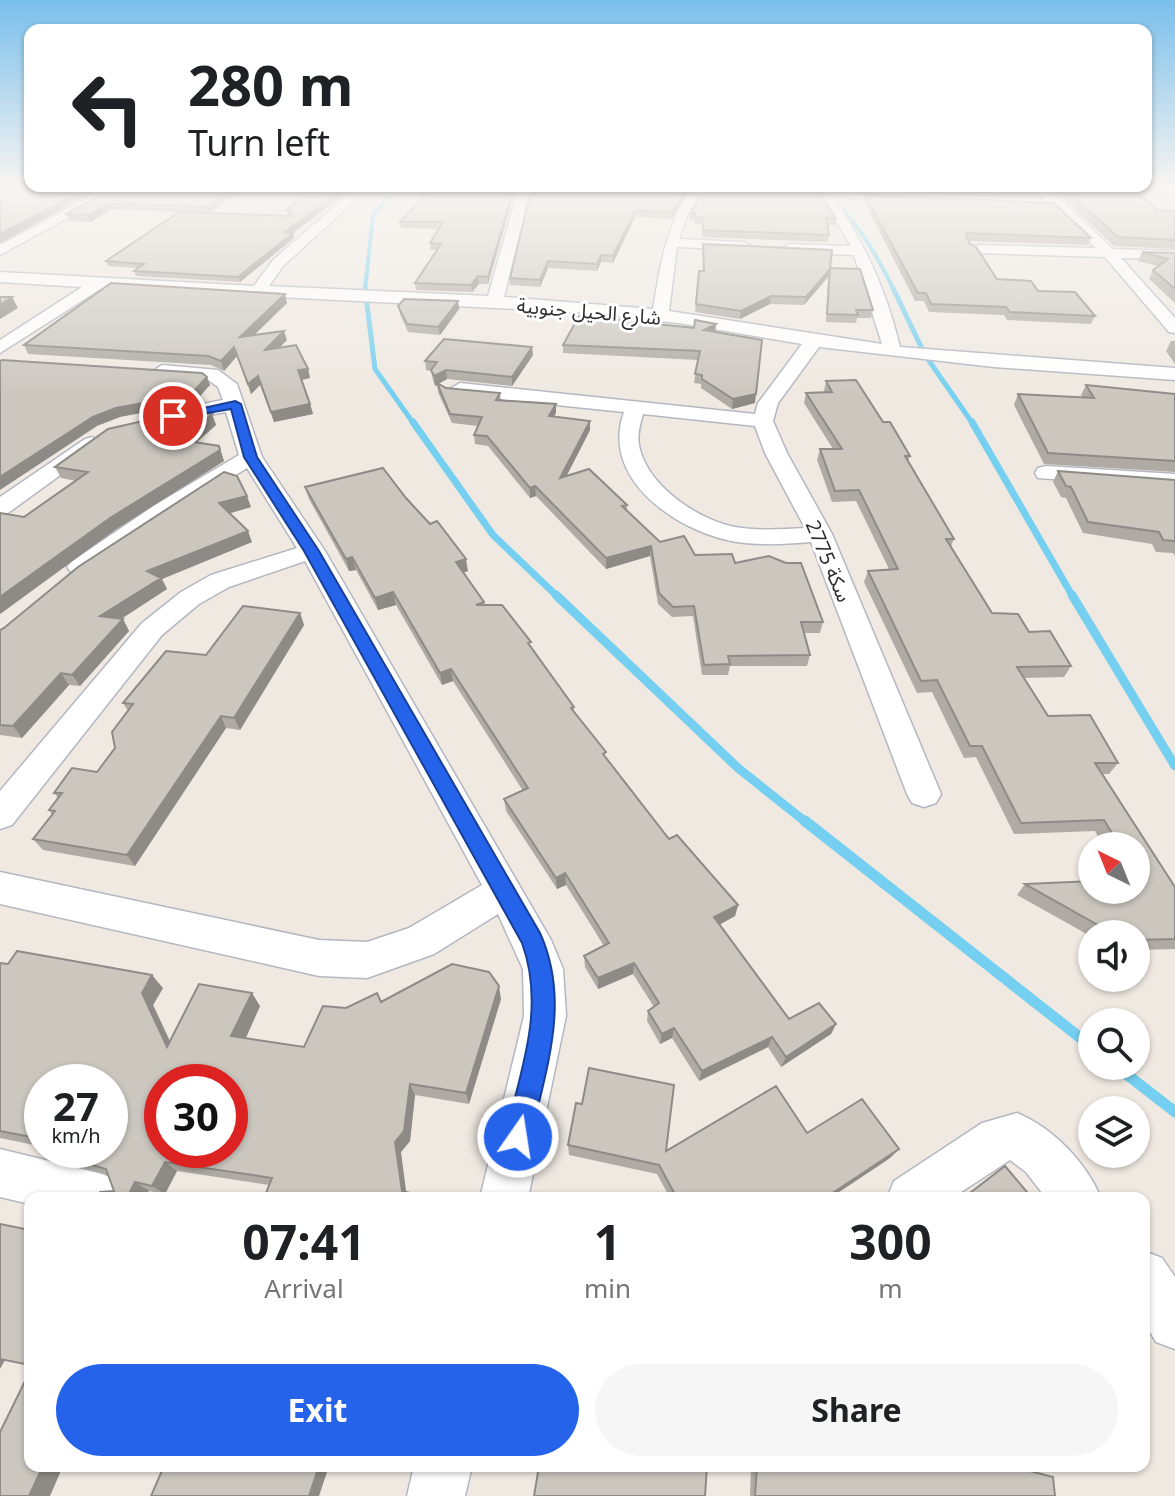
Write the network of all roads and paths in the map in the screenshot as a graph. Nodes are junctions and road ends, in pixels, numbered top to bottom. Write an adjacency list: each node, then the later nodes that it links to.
1 (285, 257): 8 (street)
2 (506, 257): 9 (street)
3 (669, 257): 10 (street)
4 (862, 257): 14 (street)
5 (1112, 257): 11 (street)
6 (0, 277): 7 (street, شارع الحيل جنوبية)
7 (98, 284): 8 (street, شارع الحيل جنوبية); 13 (street)
8 (257, 292): 9 (street, شارع الحيل جنوبية)
9 (494, 303): 10 (street, شارع الحيل جنوبية)
10 (660, 315): 12 (street, شارع الحيل جنوبية)
11 (1175, 328)
12 (814, 341): 14 (street, شارع الحيل جنوبية); 20 (street)
13 (0, 348)
14 (892, 351): 16 (street, شارع الحيل جنوبية)
15 (135, 369): 18 (street)
16 (1175, 374)
17 (447, 388): 19 (street)
18 (235, 404): 21 (street); 24 (street)
19 (635, 410): 20 (street); 25 (street)
20 (763, 421): 25 (street, سكة 2775)
21 (251, 457): 26 (street); 27 (street)
22 (1046, 473): 23 (street)
23 (1175, 481)
24 (0, 508)
25 (820, 534): 28 (street, سكة 2775)
26 (312, 551): 29 (street); 31 (street)
27 (64, 580)
28 (924, 794)
29 (0, 815)
30 (0, 888): 31 (street)
31 (502, 892): 34 (street)
32 (0, 1173): 33 (street)
33 (78, 1192)
34 (505, 1192)
35 (920, 1192): 36 (street)
36 (1072, 1192)
37 (1150, 1285): 38 (street)
38 (1175, 1323)
39 (442, 1472): 40 (street)
40 (436, 1496)

